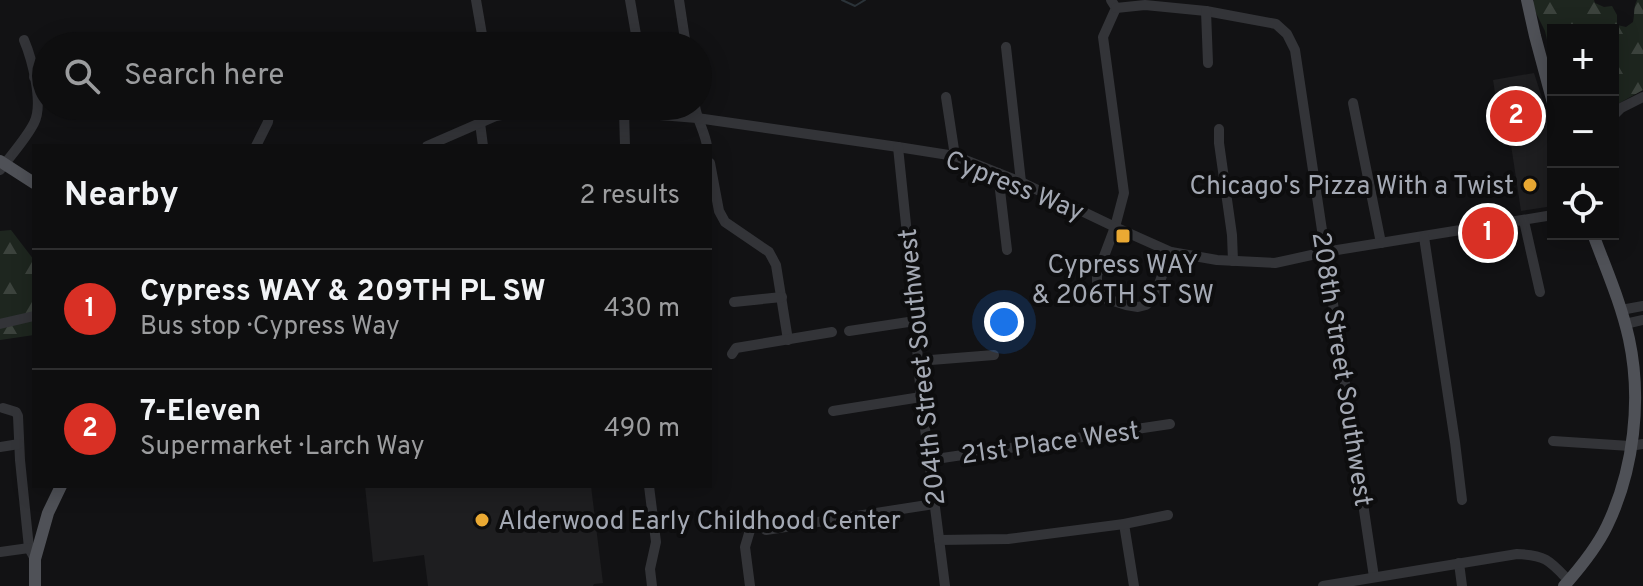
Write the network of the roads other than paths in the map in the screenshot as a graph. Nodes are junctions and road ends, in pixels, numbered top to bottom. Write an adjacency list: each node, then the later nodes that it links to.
1 (476, 0): 7 (street)
2 (630, 0): 8 (street)
3 (679, 0): 9 (street)
4 (1527, 0): 14 (main road)
5 (1114, 4): 6 (street); 41 (street)
6 (1206, 11): 12 (street); 47 (street, 208th Street Southwest)
7 (482, 32)
8 (636, 32)
9 (684, 32)
10 (24, 40): 13 (street)
11 (1006, 47): 38 (street)
12 (1208, 63)
13 (32, 66)
14 (1551, 96)
15 (946, 97): 33 (street)
16 (1643, 97): 18 (street)
17 (1353, 103): 44 (street)
18 (1619, 110)
19 (35, 120): 34 (street)
20 (268, 120): 27 (street)
21 (484, 120): 25 (street, Cypress Way)
22 (624, 120): 30 (street)
23 (698, 120): 31 (street)
24 (711, 120): 32 (street, Cypress Way)
25 (480, 123): 28 (street, Cypress Way); 29 (street)
26 (1219, 129): 48 (street)
27 (257, 144)
28 (432, 144)
29 (483, 144)
30 (625, 144)
31 (707, 144)
32 (898, 147): 33 (street, Cypress Way); 56 (street, 204th Street Southwest)
33 (955, 156): 35 (street, Cypress Way)
34 (2, 165): 37 (main road)
35 (998, 173): 38 (street, Cypress Way); 45 (street)
36 (712, 174): 50 (street)
37 (32, 182)
38 (1021, 182): 41 (street, Cypress Way)
39 (1547, 216): 40 (street, Cypress Way)
40 (1524, 221): 42 (street, Cypress Way); 49 (street)
41 (1115, 227): 46 (street, Cypress Way); 46 (street)
42 (1424, 237): 44 (street, Cypress Way); 76 (street)
43 (1595, 240): 53 (main road)
44 (1381, 243): 47 (street, Cypress Way)
45 (1007, 250)
46 (1171, 252): 48 (street, Cypress Way)
47 (1325, 252): 48 (street, Cypress Way); 84 (street, 208th Street Southwest)
48 (1233, 261)
49 (1540, 292)
50 (782, 297): 51 (street); 61 (street)
51 (734, 302)
52 (1643, 306): 53 (street)
53 (1621, 310): 58 (main road)
54 (32, 316): 57 (street)
55 (1643, 320): 58 (street)
56 (915, 321): 59 (street); 64 (street, 204th Street Southwest)
57 (0, 324)
58 (1625, 324): 71 (main road)
59 (849, 331)
60 (832, 332): 61 (street)
61 (788, 340): 62 (street)
62 (732, 354)
63 (994, 355): 64 (street)
64 (918, 361): 65 (street, 204th Street Southwest)
65 (921, 397): 67 (street); 73 (street, 204th Street Southwest)
66 (3, 408): 70 (street)
67 (833, 411)
68 (1170, 424): 73 (street, 21st Place West)
69 (1553, 441): 71 (street)
70 (19, 444): 72 (street); 82 (street)
71 (1637, 445): 86 (main road)
72 (0, 447)
73 (929, 460): 77 (street, 204th Street Southwest)
74 (60, 488): 82 (main road)
75 (649, 488): 88 (street)
76 (1462, 500)
77 (934, 504): 80 (street, 204th Street Southwest); 89 (street)
78 (1168, 515): 79 (street)
79 (1124, 524): 80 (street); 91 (street)
80 (939, 540): 90 (street, 204th Street Southwest)
81 (0, 552): 82 (street)
82 (32, 553): 87 (main road)
83 (1459, 563): 84 (street); 86 (street); 93 (street)
84 (1374, 577): 85 (street)
85 (1354, 583): 92 (street)
86 (1567, 584)
87 (35, 586)
88 (652, 586)
89 (750, 586)
90 (945, 586)
91 (1134, 586)
92 (1323, 586)
93 (1462, 586)

